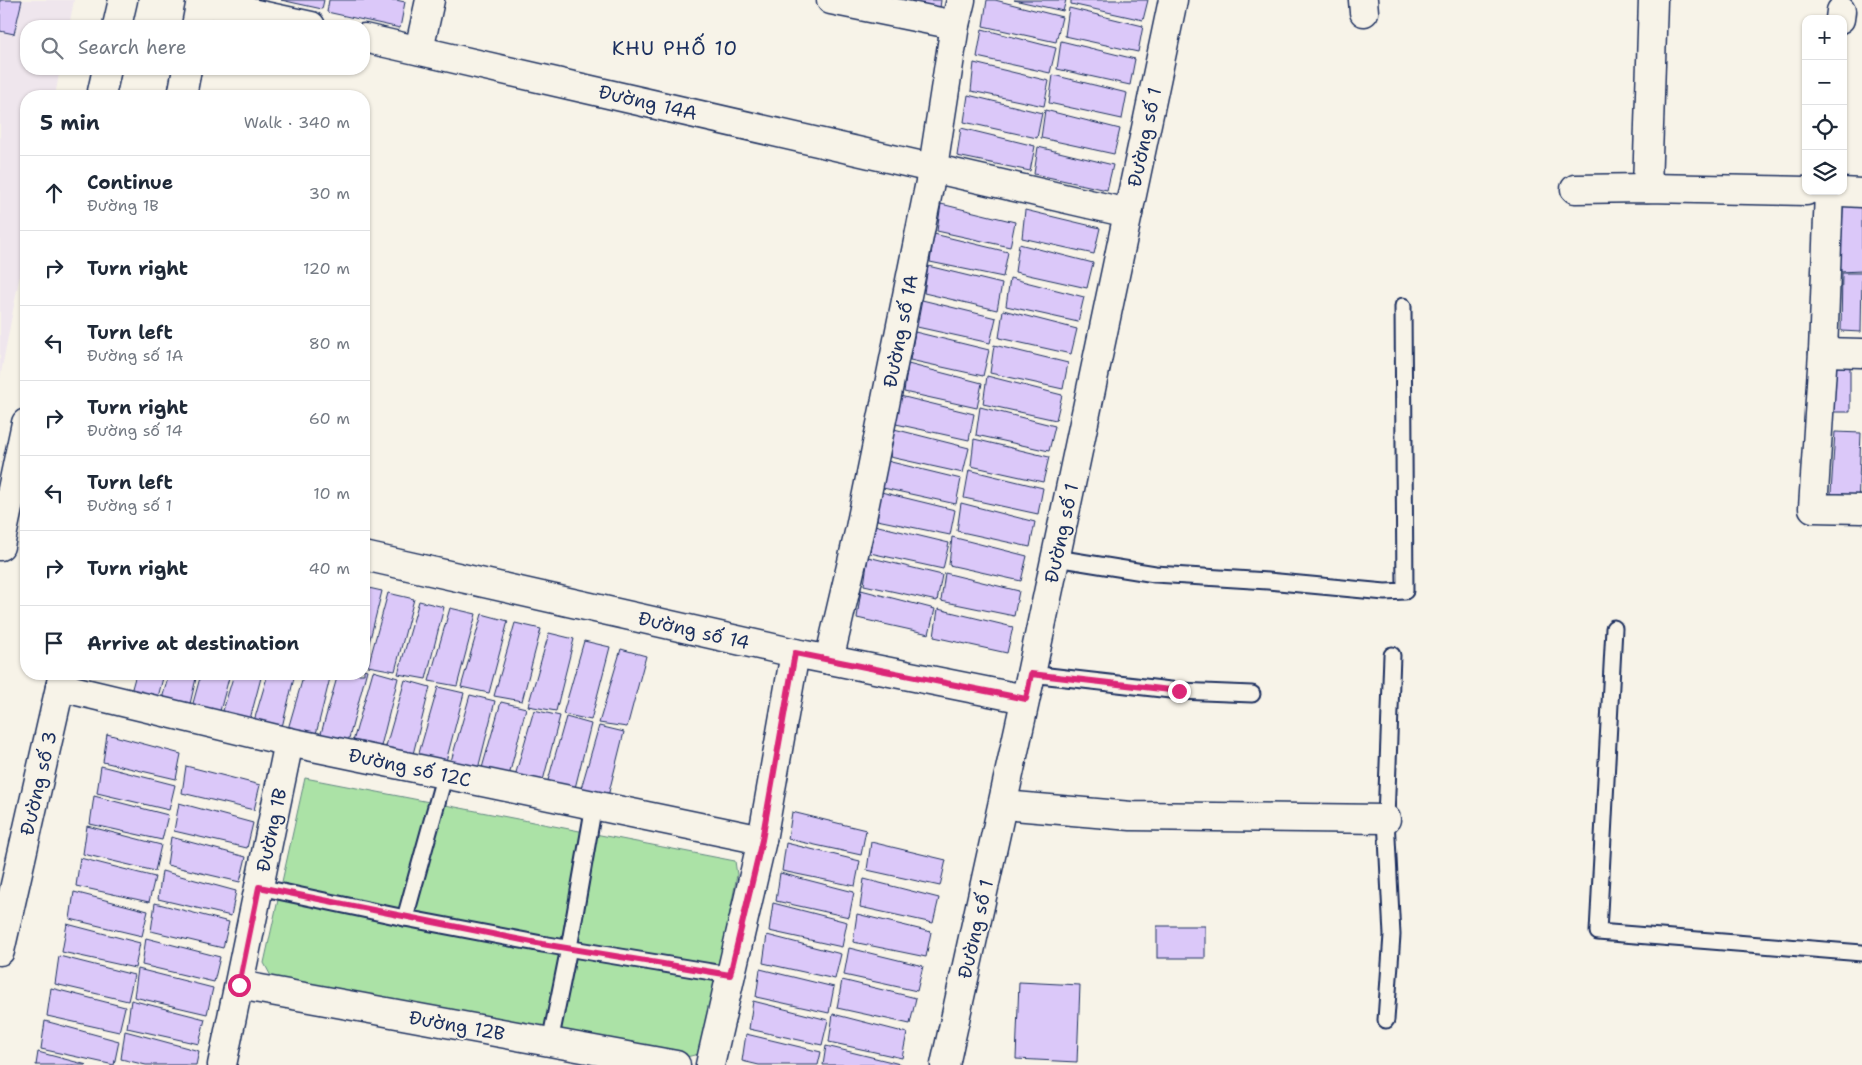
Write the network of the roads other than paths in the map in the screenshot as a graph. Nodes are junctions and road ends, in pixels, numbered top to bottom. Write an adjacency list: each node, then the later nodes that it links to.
1 (123, 0): 8 (street)
2 (430, 0): 11 (street)
3 (831, 0): 7 (street)
4 (1173, 0): 23 (street, Đường số 1)
5 (1653, 0): 17 (street)
6 (199, 9): 9 (street)
7 (958, 12): 16 (street, Đường số 1A)
8 (118, 20)
9 (272, 20)
10 (370, 39): 11 (street, Đường 14A)
11 (419, 50): 16 (street, Đường 14A)
12 (106, 75): 14 (street)
13 (186, 75): 15 (street)
14 (102, 90)
15 (183, 90)
16 (933, 167): 23 (street, Đường 14A); 36 (street, Đường số 1A)
17 (1647, 188): 18 (street); 19 (street)
18 (1575, 189)
19 (1802, 191)
20 (1847, 192): 21 (street)
21 (1862, 193)
22 (1829, 195): 25 (street)
23 (1128, 213): 32 (street, Đường số 1)
24 (1403, 306): 32 (lane)
25 (1823, 352): 26 (street); 29 (street)
26 (1862, 353)
27 (20, 449): 28 (street)
28 (13, 480): 30 (street)
29 (1862, 509)
30 (0, 546)
31 (370, 557): 34 (street, Đường số 14)
32 (1056, 558): 38 (street, Đường số 1)
33 (1614, 628): 50 (lane)
34 (795, 653): 36 (street, Đường số 14); 45 (street)
35 (1392, 655): 44 (lane)
36 (829, 660): 38 (street, Đường số 14)
37 (62, 680): 40 (street, Đường số 12C); 49 (street, Đường số 3)
38 (1028, 686): 39 (lane); 43 (street, Đường số 1)
39 (1252, 694)
40 (289, 742): 41 (street, Đường số 12C); 46 (street, Đường 1B)
41 (445, 774): 42 (street, Đường số 12C); 47 (lane)
42 (594, 805): 45 (street, Đường số 12C); 48 (lane)
43 (1003, 805): 44 (street); 58 (street, Đường số 1)
44 (1386, 819): 53 (lane)
45 (762, 840): 51 (street)
46 (259, 887): 47 (lane); 52 (street, Đường 1B)
47 (404, 918): 48 (lane)
48 (569, 948): 51 (lane); 54 (lane)
49 (0, 951)
50 (1862, 954)
51 (730, 975): 57 (street)
52 (239, 985): 54 (street, Đường 12B); 55 (street, Đường 1B)
53 (1386, 1020)
54 (550, 1042): 56 (street, Đường 12B)
55 (222, 1065)
56 (676, 1065)
57 (710, 1065)
58 (945, 1065)

